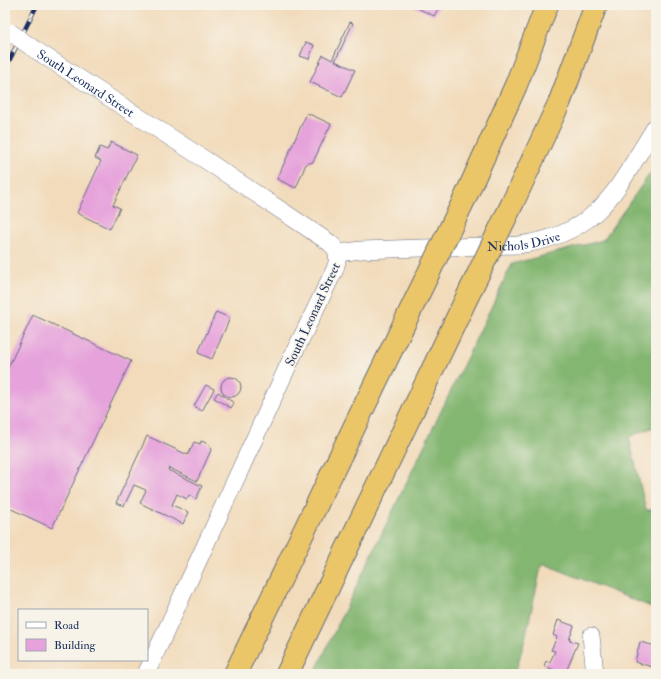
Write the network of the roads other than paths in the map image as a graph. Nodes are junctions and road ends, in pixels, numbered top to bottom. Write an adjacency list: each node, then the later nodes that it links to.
1 (547, 5): 8 (highway, bridge)
2 (596, 5): 9 (highway, bridge)
3 (7, 31): 5 (street, South Leonard Street, bridge)
4 (656, 126): 5 (street, Nichols Drive)
5 (338, 253): 7 (street, South Leonard Street)
6 (591, 636): 10 (street)
7 (146, 674)
8 (236, 674)
9 (287, 674)
10 (596, 674)

